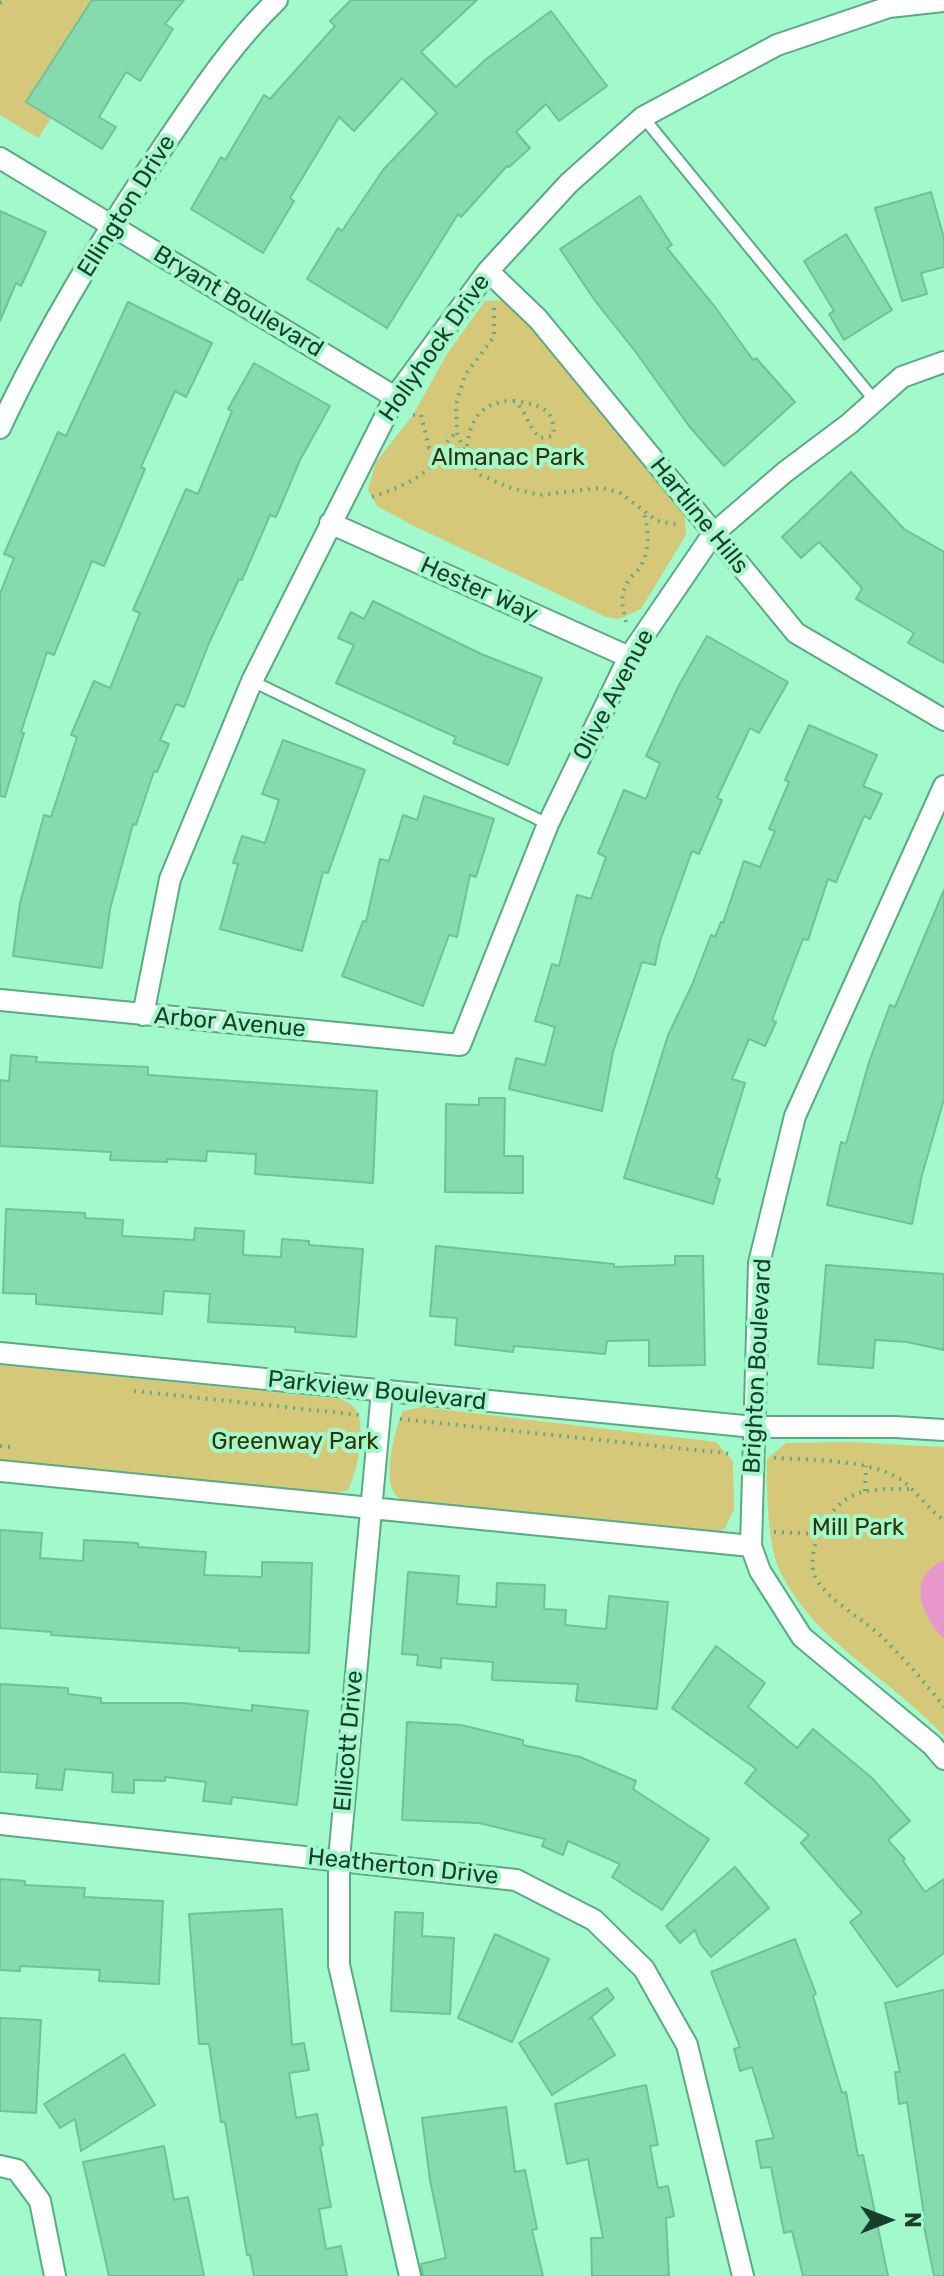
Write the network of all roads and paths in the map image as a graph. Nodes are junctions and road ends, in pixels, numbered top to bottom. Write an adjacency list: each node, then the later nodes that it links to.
1 (6, 0): 4 (path)
2 (277, 0): 7 (street, Ellington Drive)
3 (944, 1): 5 (street, Hollyhock Drive)
4 (0, 3)
5 (643, 117): 8 (street, Hollyhock Drive); 12 (lane)
6 (0, 158): 7 (street, Bryant Boulevard)
7 (110, 225): 10 (street, Bryant Boulevard); 14 (street, Ellington Drive)
8 (488, 271): 10 (street, Hollyhock Drive); 15 (path); 21 (street, Hartline Hills)
9 (944, 362): 12 (street, Olive Avenue)
10 (395, 397): 20 (street, Hollyhock Drive)
11 (514, 401): 11 (path); 17 (path)
12 (875, 401): 21 (street, Olive Avenue)
13 (413, 415): 16 (path)
14 (0, 428)
15 (457, 433): 16 (path); 17 (path)
16 (444, 448): 18 (path)
17 (466, 456): 19 (path)
18 (372, 497)
19 (643, 511): 21 (path); 22 (path)
20 (330, 523): 23 (street, Hester Way); 24 (street, Hollyhock Drive)
21 (713, 534): 23 (street, Olive Avenue); 25 (street, Hartline Hills)
22 (626, 622)
23 (629, 657): 27 (street, Olive Avenue)
24 (252, 681): 27 (lane); 29 (street, Hollyhock Drive)
25 (944, 720)
26 (944, 786): 33 (street, Brighton Boulevard)
27 (548, 824): 30 (street, Olive Avenue)
28 (0, 1000): 29 (street, Arbor Avenue)
29 (143, 1015): 30 (street, Arbor Avenue)
30 (460, 1045)
31 (0, 1353): 32 (street, Parkview Boulevard)
32 (382, 1391): 33 (street, Parkview Boulevard); 40 (street, Ellicott Drive)
33 (754, 1427): 34 (street, Parkview Boulevard); 44 (street, Brighton Boulevard)
34 (944, 1430)
35 (775, 1458): 36 (path)
36 (866, 1466): 38 (path); 39 (path)
37 (0, 1471): 40 (street)
38 (912, 1489): 39 (path); 41 (path)
39 (865, 1491): 43 (path)
40 (371, 1508): 44 (street); 48 (street, Ellicott Drive)
41 (944, 1520)
42 (773, 1532): 43 (path)
43 (819, 1534): 45 (path)
44 (751, 1546): 46 (street, Brighton Boulevard)
45 (944, 1707)
46 (944, 1759)
47 (0, 1824): 48 (street, Heatherton Drive)
48 (339, 1859): 51 (street, Ellicott Drive); 52 (street, Heatherton Drive)
49 (0, 2166): 50 (street)
50 (55, 2276)
51 (410, 2276)
52 (743, 2276)

